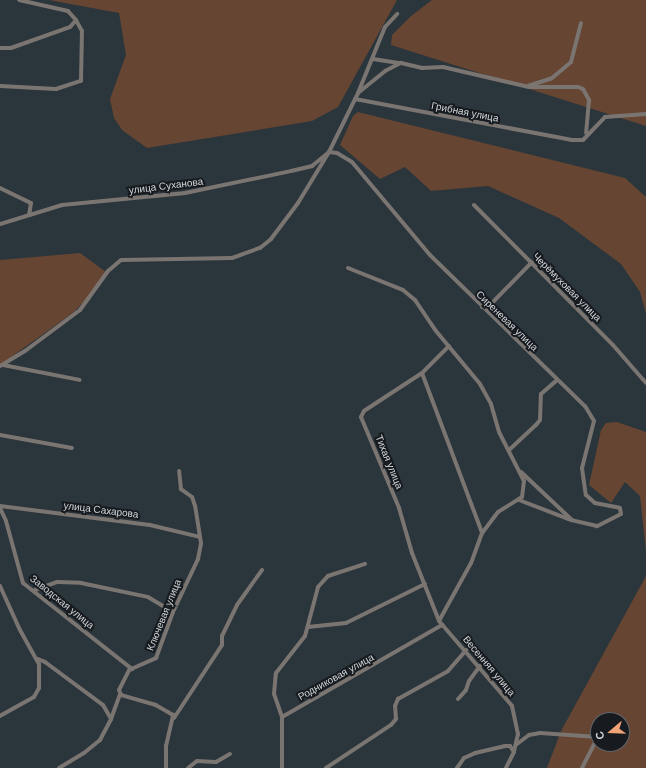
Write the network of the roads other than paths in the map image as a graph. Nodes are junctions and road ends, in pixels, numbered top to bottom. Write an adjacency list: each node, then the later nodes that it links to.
1 (19, 0): 3 (street)
2 (398, 14): 6 (street)
3 (76, 20): 5 (street); 8 (street)
4 (581, 23): 9 (street)
5 (0, 48)
6 (373, 59): 7 (street); 10 (street)
7 (401, 64): 9 (street); 10 (street)
8 (0, 86)
9 (526, 86): 13 (street)
10 (358, 93): 11 (street)
11 (355, 99): 13 (street, Грибная улица); 14 (street)
12 (646, 114): 13 (street)
13 (586, 133)
14 (329, 152): 17 (street, улица Суханова); 21 (street, Сиреневая улица); 23 (street)
15 (0, 188): 17 (street)
16 (474, 205): 19 (street, Черёмуховая улица)
17 (29, 216): 18 (street, улица Суханова)
18 (0, 224)
19 (532, 262): 21 (street); 27 (street, Черёмуховая улица)
20 (348, 268): 22 (street)
21 (481, 307): 26 (street, Сиреневая улица)
22 (449, 346): 24 (street, Тихая улица); 30 (street)
23 (2, 366): 25 (street)
24 (422, 373): 36 (street); 40 (street, Тихая улица)
25 (80, 380)
26 (556, 381): 30 (street); 35 (street, Сиреневая улица)
27 (646, 383)
28 (0, 435): 29 (street)
29 (72, 448)
30 (509, 450): 32 (street)
31 (180, 471): 37 (street, Ключевая улица)
32 (521, 472): 33 (street); 35 (street)
33 (519, 500): 35 (street); 36 (street)
34 (0, 507): 37 (street, улица Сахарова); 42 (street, Заводская улица)
35 (572, 520)
36 (482, 533): 44 (street)
37 (200, 537): 43 (street, Ключевая улица)
38 (365, 564): 45 (street)
39 (262, 570): 54 (street)
40 (425, 584): 44 (street, Тихая улица); 45 (street)
41 (0, 586): 47 (street)
42 (35, 590): 43 (street); 49 (street, Заводская улица)
43 (173, 612): 49 (street, Ключевая улица)
44 (440, 623): 46 (street, Весенняя улица); 53 (street, Родниковая улица)
45 (308, 627): 53 (street)
46 (466, 650): 48 (street, Весенняя улица); 65 (street)
47 (38, 659): 52 (street); 55 (street)
48 (480, 666): 51 (street); 57 (street, Весенняя улица)
49 (132, 669): 50 (street)
50 (120, 694): 54 (street); 55 (street)
51 (458, 699)
52 (0, 716)
53 (282, 717): 64 (street)
54 (174, 718): 62 (street)
55 (111, 719): 61 (street)
56 (590, 736): 57 (street)
57 (516, 744): 58 (street, Весенняя улица)
58 (514, 752): 66 (street); 67 (street, Весенняя улица)
59 (590, 752): 68 (street)
60 (230, 754): 63 (street)
61 (59, 768)
62 (166, 768)
63 (188, 768)
64 (282, 768)
65 (326, 768)
66 (457, 768)
67 (506, 768)
68 (582, 768)

